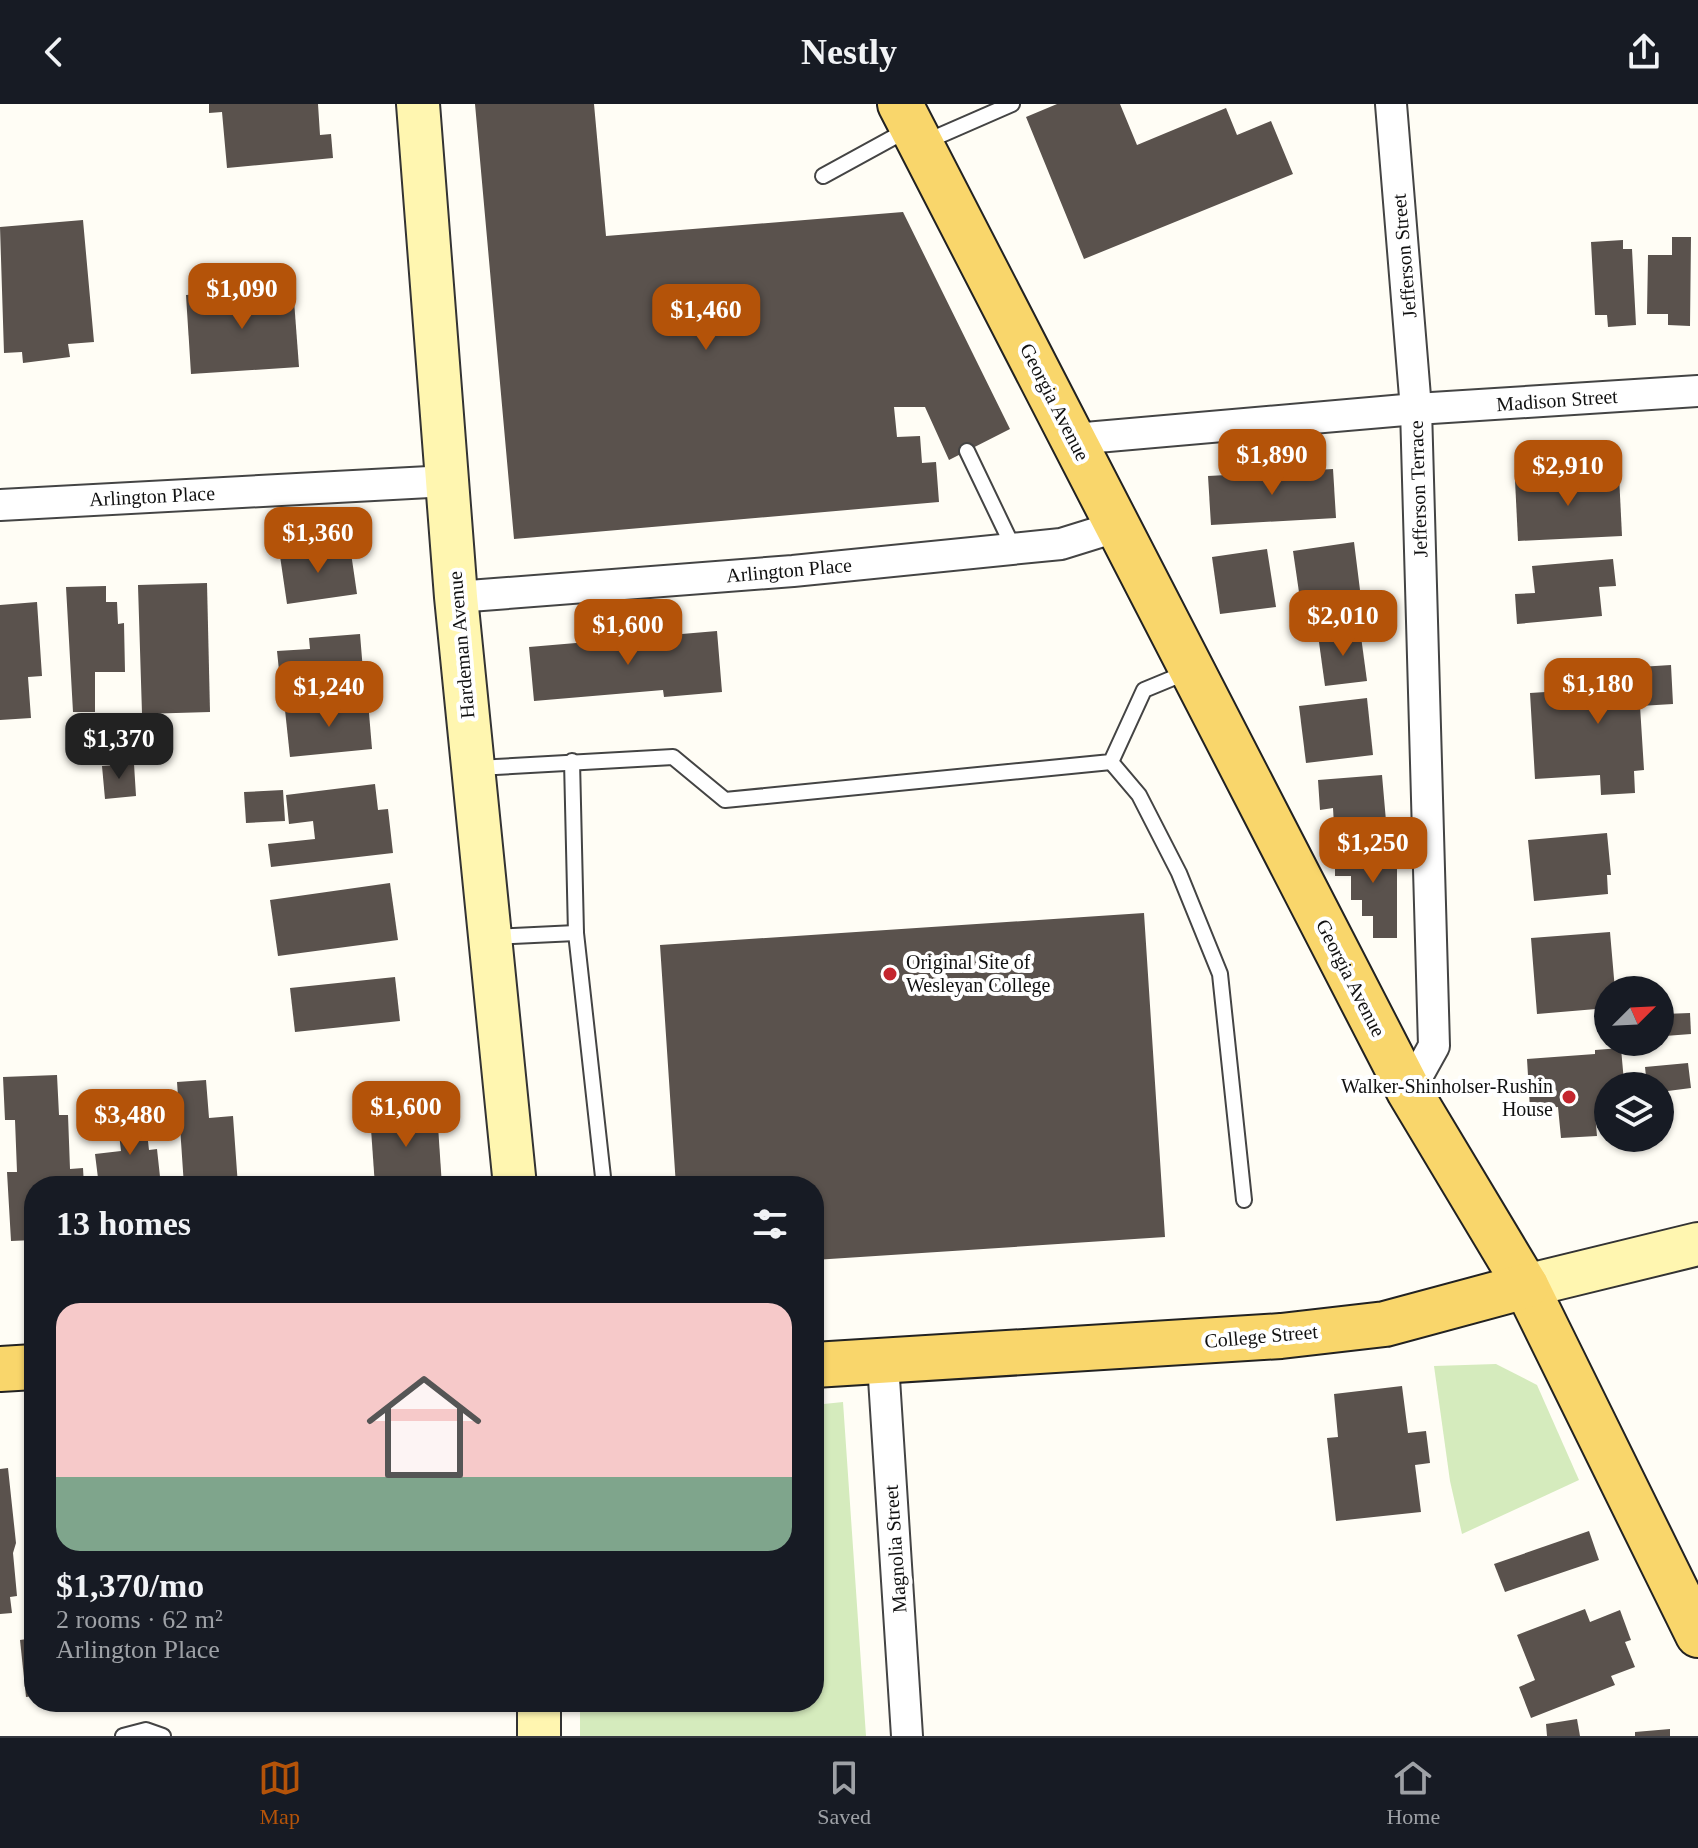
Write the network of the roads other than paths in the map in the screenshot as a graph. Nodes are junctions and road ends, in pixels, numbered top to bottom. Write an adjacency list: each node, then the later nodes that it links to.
1 (418, 104): 10 (street, Hardeman Avenue)
2 (1012, 104): 4 (lane)
3 (1391, 104): 7 (street, Jefferson Street)
4 (911, 125): 5 (lane); 8 (main road, Georgia Avenue)
5 (823, 176)
6 (1698, 391): 7 (street, Madison Street)
7 (1416, 409): 8 (street); 21 (street, Jefferson Terrace)
8 (1074, 439): 12 (main road, Georgia Avenue)
9 (967, 451): 13 (lane)
10 (448, 481): 11 (street, Arlington Place); 14 (street, Hardeman Avenue)
11 (0, 505)
12 (1119, 526): 13 (street, Arlington Place); 15 (main road, Georgia Avenue)
13 (1014, 549): 14 (street, Arlington Place)
14 (456, 597): 18 (street, Hardeman Avenue)
15 (1193, 670): 17 (lane); 21 (main road, Georgia Avenue)
16 (572, 761): 17 (lane); 18 (lane); 19 (lane)
17 (1111, 762): 24 (lane)
18 (473, 768): 20 (street, Hardeman Avenue)
19 (576, 933): 20 (lane); 23 (lane)
20 (490, 938): 22 (street, Hardeman Avenue)
21 (1409, 1091): 26 (main road, Georgia Avenue)
22 (514, 1176)
23 (603, 1176)
24 (1244, 1200)
25 (1698, 1244): 26 (street, College Street)
26 (1526, 1286): 27 (main road, College Street); 30 (main road, Georgia Avenue)
27 (843, 1361): 35 (street, Magnolia Street)
28 (24, 1368): 29 (main road)
29 (0, 1369)
30 (1698, 1635)
31 (539, 1712): 34 (street)
32 (123, 1736): 33 (lane)
33 (163, 1736)
34 (539, 1736)
35 (907, 1736)

